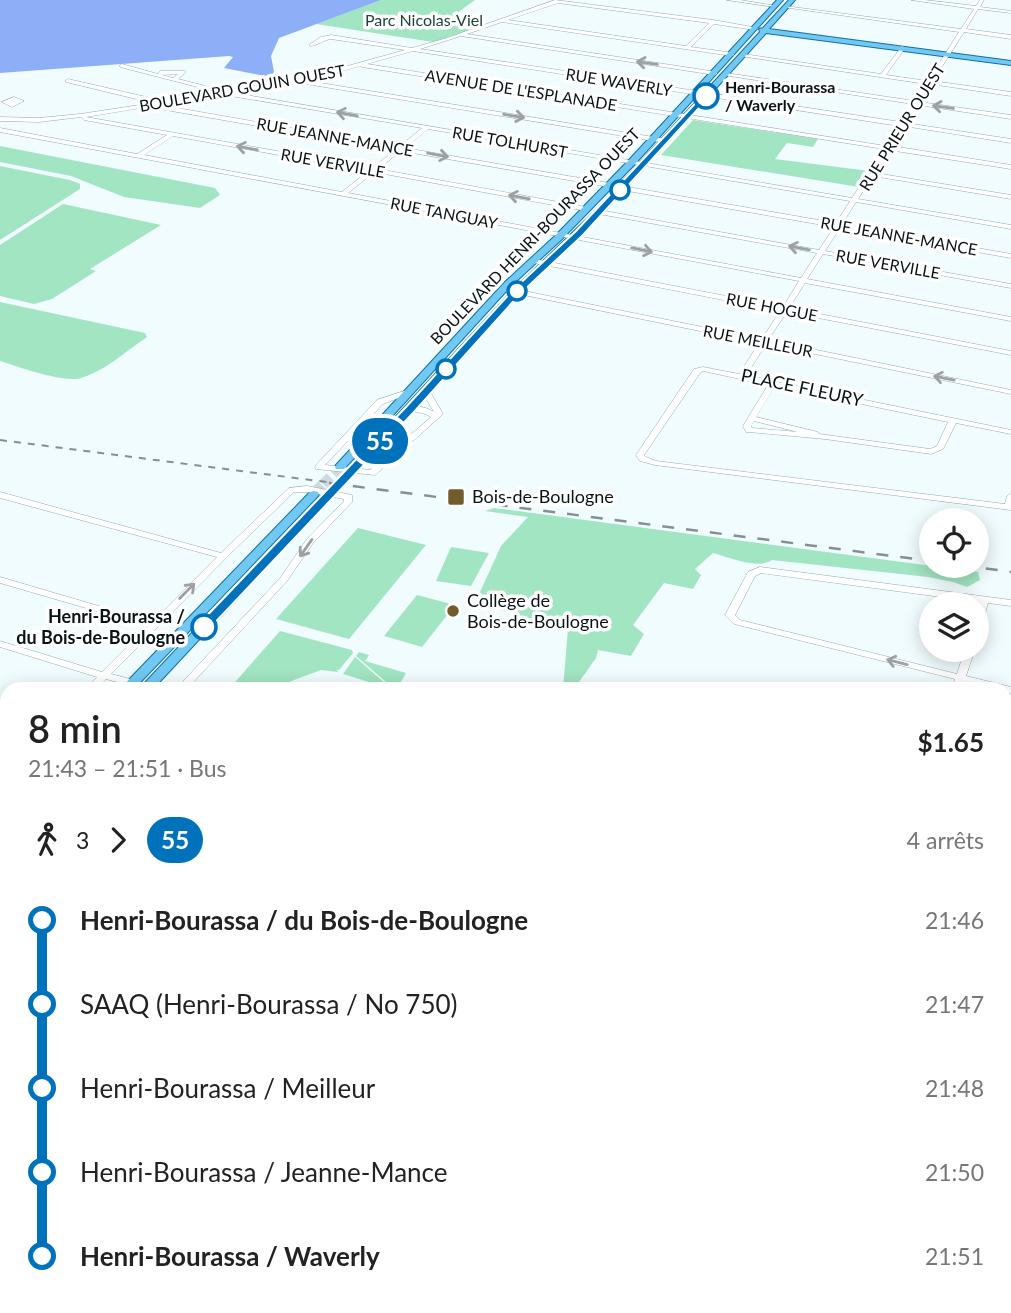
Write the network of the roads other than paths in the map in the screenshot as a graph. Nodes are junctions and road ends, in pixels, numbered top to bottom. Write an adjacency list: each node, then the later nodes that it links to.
1 (546, 0): 6 (street)
2 (729, 0): 7 (street)
3 (749, 0): 7 (street)
4 (913, 0): 9 (street)
5 (982, 0): 9 (street, RUE PRIEUR OUEST)
6 (557, 1): 11 (street, BOULEVARD GOUIN OUEST); 12 (street)
7 (777, 3): 13 (main road, BOULEVARD HENRI-BOURASSA OUEST)
8 (788, 4): 14 (street); 15 (main road, BOULEVARD HENRI-BOURASSA OUEST)
9 (977, 8): 10 (street); 14 (street, RUE PRIEUR OUEST)
10 (1011, 12)
11 (502, 21): 16 (street, BOULEVARD GOUIN OUEST); 19 (street)
12 (712, 23): 13 (street); 19 (street)
13 (755, 28): 15 (main road); 22 (main road, BOULEVARD HENRI-BOURASSA OUEST)
14 (964, 29): 17 (street); 24 (street, RUE PRIEUR OUEST)
15 (768, 30): 20 (main road); 23 (main road, BOULEVARD HENRI-BOURASSA OUEST)
16 (461, 35): 21 (street, BOULEVARD GOUIN OUEST); 28 (street, one-way to 16)
17 (1011, 36)
18 (312, 45): 21 (street, RUE WAVERLY)
19 (687, 48): 22 (street)
20 (902, 48): 24 (main road); 31 (street)
21 (411, 50): 26 (street, BOULEVARD GOUIN OUEST); 37 (street, RUE WAVERLY)
22 (732, 54): 28 (main road, BOULEVARD HENRI-BOURASSA OUEST)
23 (743, 55): 30 (main road, BOULEVARD HENRI-BOURASSA OUEST); 31 (street)
24 (947, 55): 25 (main road); 35 (street, RUE PRIEUR OUEST)
25 (1011, 63)
26 (362, 65): 33 (street, BOULEVARD GOUIN OUEST); 44 (street, AVENUE DE L'ESPLANADE)
27 (122, 66): 29 (street, RUE TOLHURST)
28 (715, 73): 37 (main road, BOULEVARD HENRI-BOURASSA OUEST)
29 (158, 75): 32 (street, RUE TOLHURST); 32 (street, RUE TOLHURST)
30 (726, 75): 39 (main road, BOULEVARD HENRI-BOURASSA OUEST); 40 (street)
31 (883, 75): 35 (street)
32 (175, 79): 36 (street, RUE TOLHURST)
33 (303, 80): 36 (street, BOULEVARD GOUIN OUEST); 53 (street, one-way to 53)
34 (68, 81): 41 (street, RUE JEANNE-MANCE)
35 (930, 82): 38 (street); 40 (street, RUE PRIEUR OUEST)
36 (223, 92): 41 (street, BOULEVARD GOUIN OUEST); 50 (street, RUE TOLHURST, one-way to 36)
37 (696, 93): 39 (street, RUE WAVERLY); 44 (main road, BOULEVARD HENRI-BOURASSA OUEST)
38 (1011, 93)
39 (707, 95): 46 (main road, BOULEVARD HENRI-BOURASSA OUEST); 49 (street, RUE WAVERLY)
40 (917, 103): 47 (street, one-way to 40); 49 (street, RUE PRIEUR OUEST)
41 (156, 104): 45 (street, BOULEVARD GOUIN OUEST); 57 (street, RUE JEANNE-MANCE)
42 (10, 105): 43 (street)
43 (0, 110)
44 (677, 114): 46 (street, AVENUE DE L'ESPLANADE); 53 (main road, BOULEVARD HENRI-BOURASSA OUEST)
45 (80, 116): 48 (street, BOULEVARD GOUIN OUEST); 52 (street, RUE VERVILLE)
46 (688, 116): 54 (main road, BOULEVARD HENRI-BOURASSA OUEST); 56 (street, AVENUE DE L'ESPLANADE)
47 (1011, 117)
48 (0, 119)
49 (903, 125): 55 (street, RUE WAVERLY); 56 (street, RUE PRIEUR OUEST)
50 (426, 128): 57 (street); 59 (street, RUE TOLHURST)
51 (0, 130): 58 (street, RUE TANGUAY)
52 (172, 134): 58 (street); 62 (street, RUE VERVILLE, one-way to 52)
53 (653, 139): 54 (street); 59 (main road, BOULEVARD HENRI-BOURASSA OUEST)
54 (666, 141): 60 (main road, BOULEVARD HENRI-BOURASSA OUEST)
55 (1011, 141)
56 (889, 148): 61 (street, AVENUE DE L'ESPLANADE); 63 (street, RUE PRIEUR OUEST)
57 (400, 149): 62 (street); 64 (street, RUE JEANNE-MANCE, one-way to 64)
58 (138, 156): 66 (street, RUE TANGUAY)
59 (632, 163): 60 (street, RUE TOLHURST); 64 (main road, BOULEVARD HENRI-BOURASSA OUEST)
60 (644, 164): 65 (main road, BOULEVARD HENRI-BOURASSA OUEST); 68 (street, RUE TOLHURST)
61 (1011, 167)
62 (372, 171): 66 (street); 69 (street, RUE VERVILLE, one-way to 62)
63 (873, 174): 67 (street); 68 (street, RUE PRIEUR OUEST)
64 (609, 186): 69 (main road, BOULEVARD HENRI-BOURASSA OUEST)
65 (622, 188): 70 (main road, BOULEVARD HENRI-BOURASSA OUEST); 71 (street, RUE JEANNE-MANCE)
66 (343, 194): 73 (street, RUE TANGUAY)
67 (1011, 197)
68 (856, 201): 71 (street, RUE PRIEUR OUEST); 72 (street, RUE TOLHURST)
69 (586, 209): 73 (main road, BOULEVARD HENRI-BOURASSA OUEST)
70 (599, 212): 74 (main road, BOULEVARD HENRI-BOURASSA OUEST); 75 (street, RUE VERVILLE, one-way to 70)
71 (839, 226): 75 (street, RUE PRIEUR OUEST); 76 (street, RUE JEANNE-MANCE)
72 (1011, 227)
73 (561, 235): 74 (street, RUE TANGUAY); 77 (main road, BOULEVARD HENRI-BOURASSA OUEST)
74 (575, 237): 78 (main road, BOULEVARD HENRI-BOURASSA OUEST); 79 (street, RUE TANGUAY, one-way to 79)
75 (822, 252): 79 (street, RUE PRIEUR OUEST); 80 (street, RUE VERVILLE)
76 (1011, 256)
77 (534, 261): 78 (street, RUE HOGUE); 81 (main road, BOULEVARD HENRI-BOURASSA OUEST)
78 (547, 263): 82 (main road, BOULEVARD HENRI-BOURASSA OUEST); 83 (street, RUE HOGUE)
79 (803, 280): 83 (street, RUE PRIEUR OUEST); 84 (street, RUE TANGUAY)
80 (1011, 286)
81 (505, 289): 82 (street, RUE MEILLEUR); 90 (main road, BOULEVARD HENRI-BOURASSA OUEST)
82 (516, 292): 85 (street, RUE MEILLEUR); 91 (main road, BOULEVARD HENRI-BOURASSA OUEST)
83 (783, 309): 85 (street, RUE PRIEUR OUEST); 86 (street, RUE HOGUE)
84 (1011, 319)
85 (764, 342): 87 (street, RUE PRIEUR OUEST); 89 (street, RUE MEILLEUR, one-way to 85)
86 (1011, 353)
87 (742, 376): 88 (street, PLACE FLEURY); 104 (street, PLACE FLEURY)
88 (773, 382): 96 (street, PLACE FLEURY); 96 (street)
89 (1011, 391)
90 (411, 392): 92 (street); 93 (main road, BOULEVARD HENRI-BOURASSA OUEST)
91 (426, 392): 94 (main road, BOULEVARD HENRI-BOURASSA OUEST); 95 (street)
92 (377, 406): 93 (street); 95 (street)
93 (396, 408): 98 (main road, BOULEVARD HENRI-BOURASSA OUEST)
94 (410, 409): 95 (street); 99 (main road, BOULEVARD HENRI-BOURASSA OUEST)
95 (436, 417)
96 (953, 420): 97 (street, PLACE FLEURY)
97 (1011, 432)
98 (340, 467)
99 (353, 469)
100 (314, 494): 117 (main road)
101 (0, 495): 105 (street)
102 (327, 496): 118 (main road)
103 (1011, 496): 104 (street)
104 (1010, 506)
105 (222, 556): 110 (street, one-way to 105); 119 (street, one-way to 119)
106 (0, 580): 110 (street)
107 (931, 592): 114 (street, one-way to 107)
108 (989, 600): 109 (street)
109 (1011, 603)
110 (154, 625): 113 (street)
111 (0, 644): 113 (street)
112 (966, 662): 114 (street)
113 (104, 675): 115 (street); 116 (street)
114 (961, 678): 120 (street); 121 (street)
115 (97, 682)
116 (126, 682)
117 (146, 682)
118 (147, 682)
119 (187, 682)
120 (960, 682)
121 (978, 682)

